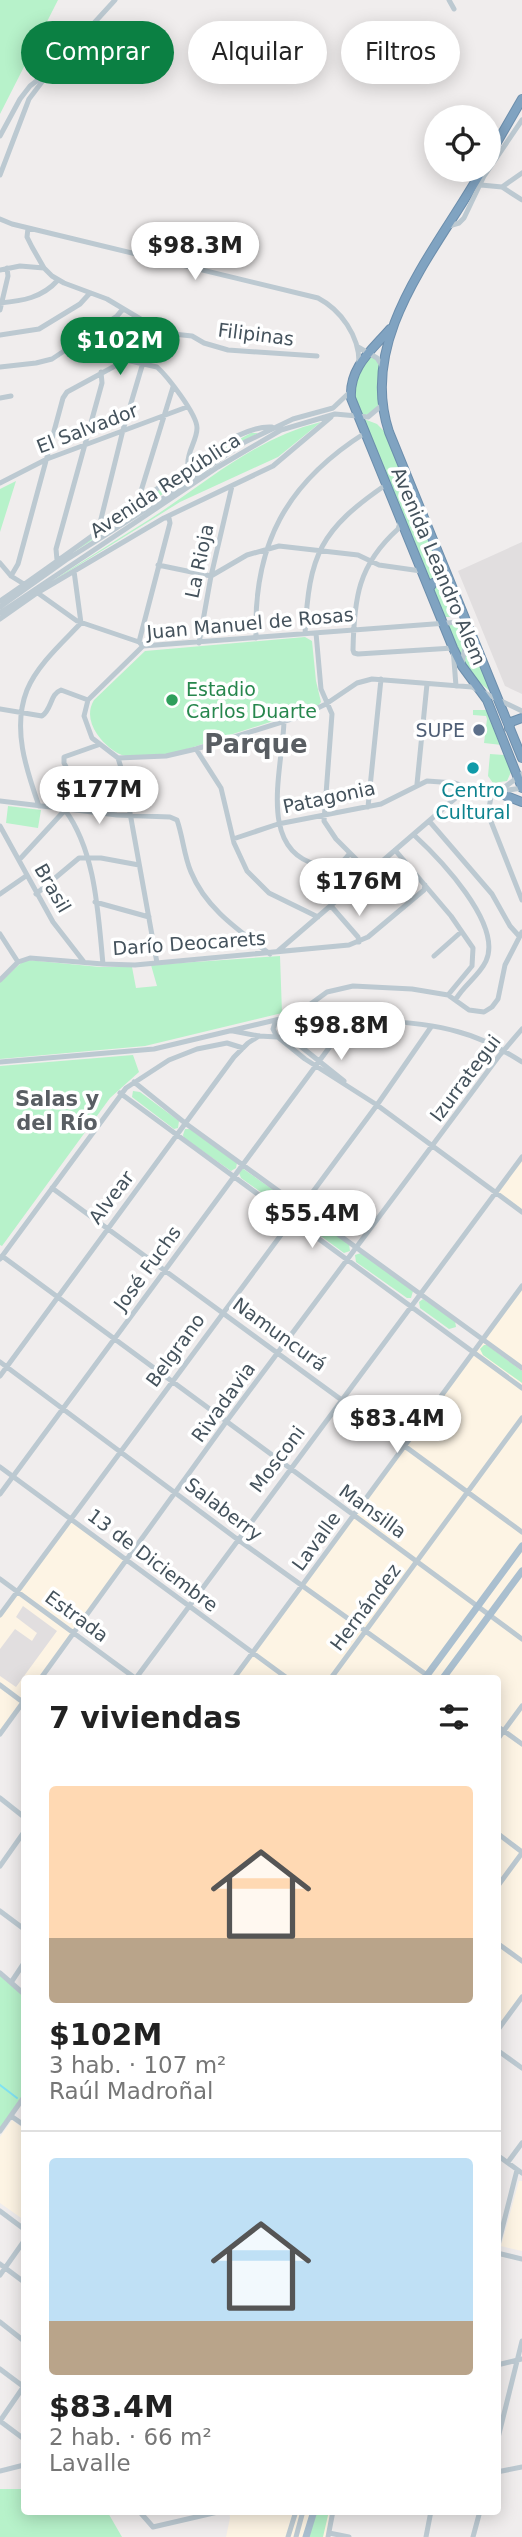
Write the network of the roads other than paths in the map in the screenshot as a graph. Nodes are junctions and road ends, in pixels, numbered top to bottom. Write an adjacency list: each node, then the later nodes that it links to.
1 (116, 0): 4 (street)
2 (449, 0): 3 (street)
3 (454, 9)
4 (97, 21)
5 (33, 84): 10 (street)
6 (40, 84): 12 (street)
7 (522, 99): 9 (highway)
8 (522, 120): 13 (street)
9 (501, 135)
10 (0, 136)
11 (522, 173): 14 (street)
12 (0, 175)
13 (478, 183): 14 (street); 25 (highway)
14 (502, 187): 15 (street)
15 (522, 200)
16 (0, 219): 17 (street)
17 (28, 228): 19 (street, Filipinas); 30 (street)
18 (7, 268): 19 (street); 20 (street); 23 (street)
19 (44, 268): 21 (street, Filipinas)
20 (0, 270)
21 (58, 280): 22 (street, Filipinas); 23 (street)
22 (90, 293): 24 (street, Filipinas); 28 (street)
23 (1, 305)
24 (123, 309): 26 (street, Filipinas); 36 (street)
25 (392, 326): 31 (highway); 35 (highway, Avenida Leandro Alem)
26 (160, 330): 27 (street, Filipinas); 29 (street)
27 (175, 334): 29 (street); 32 (street, Filipinas)
28 (0, 335)
29 (162, 343): 33 (street)
30 (357, 345): 31 (street); 34 (street)
31 (368, 353): 34 (highway); 35 (street)
32 (317, 356)
33 (144, 362): 37 (street); 38 (street); 48 (street)
34 (359, 362): 39 (highway)
35 (382, 366): 42 (highway, Avenida Leandro Alem)
36 (0, 368)
37 (101, 372): 50 (street); 51 (street)
38 (173, 387): 43 (street); 45 (street)
39 (351, 391): 46 (highway, Avenida Leandro Alem); 47 (street, Avenida República)
40 (11, 396): 41 (street)
41 (0, 398)
42 (382, 406): 46 (street); 72 (highway, Avenida Leandro Alem)
43 (187, 407): 45 (street, El Salvador); 52 (street)
44 (335, 414): 46 (street, Avenida República); 55 (street); 70 (street, Avenida República)
45 (163, 416): 48 (street, El Salvador); 56 (street)
46 (359, 417): 49 (highway, Avenida Leandro Alem)
47 (275, 427): 52 (street); 70 (street, Avenida República)
48 (123, 430): 50 (street, El Salvador); 59 (street)
49 (365, 433): 54 (highway, Avenida Leandro Alem); 60 (street)
50 (85, 444): 51 (street, El Salvador); 62 (street)
51 (47, 459): 53 (street, El Salvador); 68 (street)
52 (188, 466): 56 (street)
53 (0, 484)
54 (387, 484): 58 (highway, Avenida Leandro Alem); 61 (street)
55 (232, 486): 57 (street); 69 (street, La Rioja)
56 (141, 501): 59 (street)
57 (164, 518): 65 (street); 66 (street)
58 (401, 519): 63 (street); 67 (highway, Avenida Leandro Alem)
59 (98, 531): 62 (street)
60 (266, 549): 61 (street); 69 (street); 83 (street)
61 (318, 551): 63 (street); 82 (street)
62 (57, 560): 70 (street)
63 (369, 561): 67 (street); 79 (street)
64 (0, 563): 68 (street)
65 (159, 565): 69 (street); 85 (street)
66 (74, 571): 70 (street); 77 (street)
67 (421, 571): 71 (highway, Avenida Leandro Alem)
68 (11, 576): 70 (street)
69 (211, 576): 84 (street, La Rioja)
70 (31, 589): 73 (street); 74 (street, Avenida República); 75 (street, Avenida República); 76 (street); 77 (street)
71 (429, 589): 72 (highway); 78 (highway, Avenida Leandro Alem)
72 (454, 594): 80 (highway, Avenida Leandro Alem)
73 (0, 601)
74 (0, 607)
75 (0, 613)
76 (0, 619)
77 (81, 623): 85 (street); 97 (street)
78 (442, 623): 79 (street, Juan Manuel de Rosas); 80 (street, Juan Manuel de Rosas); 86 (highway, Avenida Leandro Alem)
79 (353, 630): 81 (street, Juan Manuel de Rosas); 86 (street)
80 (468, 630): 87 (street); 93 (highway, Avenida Leandro Alem)
81 (316, 633): 82 (street, Juan Manuel de Rosas); 94 (street)
82 (305, 634): 83 (street, Juan Manuel de Rosas)
83 (256, 638): 84 (street, Juan Manuel de Rosas)
84 (199, 643): 85 (street, Juan Manuel de Rosas)
85 (141, 644): 92 (street, Juan Manuel de Rosas)
86 (453, 648): 87 (highway, Avenida Leandro Alem); 90 (street)
87 (462, 666): 91 (highway, Avenida Leandro Alem)
88 (382, 679): 89 (street); 94 (street); 113 (street)
89 (427, 684): 90 (street); 106 (street)
90 (456, 686): 91 (street)
91 (482, 690): 93 (street); 105 (highway, Avenida Leandro Alem)
92 (88, 700): 97 (street); 101 (street)
93 (498, 700): 96 (street); 100 (highway, Avenida Leandro Alem)
94 (326, 704): 99 (street); 116 (street)
95 (0, 709): 97 (street)
96 (522, 711)
97 (22, 713): 112 (street)
98 (522, 718): 100 (highway)
99 (284, 721): 102 (street); 118 (street)
100 (509, 729): 104 (highway, Avenida Leandro Alem)
101 (98, 745): 103 (street); 114 (street)
102 (196, 749): 103 (street); 122 (street)
103 (118, 758): 115 (street)
104 (522, 758)
105 (517, 777): 108 (highway); 109 (street)
106 (417, 784): 107 (street, Patagonia); 113 (street, Patagonia)
107 (469, 788): 109 (street); 117 (street, Darío Deocarets)
108 (522, 788): 109 (street)
109 (494, 791): 111 (highway); 133 (street)
110 (0, 801): 112 (street)
111 (522, 802)
112 (38, 806): 114 (street)
113 (368, 807): 116 (street, Patagonia)
114 (68, 809): 115 (street); 125 (street); 126 (street)
115 (130, 815): 127 (street); 142 (street)
116 (323, 817): 118 (street, Patagonia); 124 (street)
117 (430, 822): 120 (street, Darío Deocarets); 140 (street)
118 (278, 824): 122 (street, Patagonia); 124 (street)
119 (0, 826): 121 (street, Brasil)
120 (414, 835): 123 (street, Darío Deocarets); 150 (street)
121 (3, 837): 126 (street, Brasil)
122 (233, 839): 137 (street)
123 (395, 850): 128 (street, Darío Deocarets); 130 (street)
124 (350, 853): 128 (street)
125 (87, 857): 127 (street); 132 (street); 134 (street)
126 (19, 860): 129 (street, Brasil)
127 (139, 865): 136 (street)
128 (369, 872): 135 (street, Darío Deocarets)
129 (26, 876): 131 (street); 132 (street, Brasil)
130 (425, 886): 138 (street); 141 (street)
131 (0, 894)
132 (36, 894): 145 (street, Brasil)
133 (522, 900)
134 (95, 902): 136 (street); 147 (street)
135 (331, 906): 137 (street, Darío Deocarets); 141 (street)
136 (149, 917): 146 (street)
137 (318, 917): 142 (street, Darío Deocarets)
138 (461, 932): 143 (street); 149 (street)
139 (0, 934): 144 (street)
140 (521, 934): 150 (street)
141 (359, 942): 142 (street)
142 (272, 954): 146 (street, Darío Deocarets)
143 (434, 956)
144 (18, 962): 145 (street, Darío Deocarets); 148 (street)
145 (84, 962): 147 (street, Darío Deocarets)
146 (157, 963): 147 (street, Darío Deocarets)
147 (103, 964)
148 (0, 980)
149 (448, 995): 150 (street); 151 (street)
150 (456, 999)
151 (312, 1004): 152 (street); 159 (street)
152 (290, 1019): 153 (street); 159 (street)
153 (276, 1020): 155 (street); 160 (street)
154 (348, 1021): 156 (street); 159 (street); 166 (street, José Fuchs)
155 (262, 1023): 158 (street); 161 (street, Alvear)
156 (431, 1027): 163 (street); 169 (street, Belgrano)
157 (522, 1029): 163 (street, Izurrategui)
158 (230, 1030): 161 (street); 164 (street)
159 (295, 1030): 160 (street); 166 (street)
160 (278, 1037): 161 (street); 166 (street)
161 (254, 1038): 162 (street, Alvear)
162 (243, 1048): 167 (street); 170 (street, Alvear)
163 (505, 1050): 165 (street); 172 (street, Izurrategui)
164 (0, 1062)
165 (522, 1062)
166 (318, 1064): 169 (street); 174 (street, José Fuchs)
167 (134, 1082): 168 (street); 170 (street)
168 (120, 1093): 171 (street); 176 (street)
169 (374, 1104): 172 (street); 178 (street, Belgrano)
170 (185, 1124): 171 (street, Alvear); 174 (street)
171 (177, 1135): 175 (street); 181 (street, Alvear)
172 (433, 1146): 177 (street); 182 (street, Rivadavia)
173 (522, 1157): 177 (street, Mosconi)
174 (243, 1164): 175 (street, José Fuchs); 178 (street)
175 (234, 1176): 180 (street); 185 (street, José Fuchs)
176 (52, 1188): 181 (street, Namuncurá); 183 (street)
177 (496, 1192): 179 (street); 187 (street, Mosconi)
178 (302, 1206): 180 (street, Belgrano); 182 (street)
179 (522, 1212)
180 (291, 1219): 184 (street); 190 (street, Belgrano)
181 (107, 1228): 185 (street, Namuncurá); 188 (street, Alvear)
182 (357, 1247): 184 (street, Rivadavia); 187 (street)
183 (1, 1258): 188 (street, Mansilla)
184 (348, 1261): 189 (street); 194 (street, Rivadavia)
185 (166, 1270): 190 (street, Namuncurá); 192 (street, José Fuchs)
186 (522, 1286): 191 (street, Lavalle)
187 (421, 1293): 189 (street, Mosconi); 191 (street)
188 (56, 1298): 192 (street, Mansilla); 196 (street, Alvear)
189 (412, 1306): 193 (street); 201 (street, Mosconi)
190 (223, 1312): 194 (street, Namuncurá); 199 (street, Belgrano)
191 (484, 1338): 193 (street, Lavalle); 197 (street)
192 (114, 1340): 199 (street, Mansilla); 202 (street, José Fuchs)
193 (474, 1351): 200 (street); 205 (street, Lavalle)
194 (278, 1352): 201 (street, Namuncurá); 204 (street, Rivadavia)
195 (0, 1362): 196 (street, Salaberry)
196 (7, 1367): 198 (street, Alvear); 202 (street, Salaberry)
197 (522, 1367)
198 (0, 1376)
199 (171, 1382): 204 (street, Mansilla); 206 (street, Belgrano)
200 (522, 1388)
201 (341, 1398): 205 (street, Namuncurá); 208 (street, Mosconi)
202 (64, 1409): 206 (street, Salaberry); 209 (street, José Fuchs)
203 (522, 1418): 210 (street, Hernández)
204 (226, 1422): 208 (street, Mansilla); 211 (street, Rivadavia)
205 (405, 1445): 210 (street, Namuncurá); 213 (street, Lavalle)
206 (121, 1451): 211 (street, Salaberry); 214 (street, Belgrano)
207 (0, 1466): 209 (street, 13 de Diciembre)
208 (290, 1469): 213 (street, Mansilla); 216 (street, Mosconi)
209 (13, 1476): 212 (street, José Fuchs); 214 (street, 13 de Diciembre)
210 (468, 1492): 215 (street, Namuncurá); 219 (street, Hernández)
211 (177, 1493): 216 (street, Salaberry); 218 (street, Rivadavia)
212 (0, 1494)
213 (354, 1516): 219 (street, Mansilla); 222 (street, Lavalle)
214 (71, 1519): 218 (street, 13 de Diciembre); 223 (street, Belgrano)
215 (522, 1532)
216 (237, 1539): 222 (street, Salaberry); 224 (street, Mosconi)
217 (522, 1546): 225 (main road)
218 (127, 1561): 224 (street, 13 de Diciembre); 229 (street, Rivadavia)
219 (417, 1562): 225 (street, Mansilla); 228 (street, Hernández)
220 (522, 1571): 227 (main road)
221 (0, 1579): 223 (street, Estrada)
222 (303, 1586): 228 (street, Salaberry); 231 (street, Lavalle)
223 (17, 1592): 226 (street, Belgrano); 229 (street, Estrada)
224 (188, 1606): 231 (street, 13 de Diciembre); 234 (street, Mosconi)
225 (478, 1607): 227 (street, Mansilla); 239 (main road)
226 (0, 1615)
227 (489, 1615): 230 (street, Mansilla); 240 (main road)
228 (366, 1631): 237 (street, Hernández); 238 (street, Salaberry)
229 (74, 1633): 232 (street, Rivadavia); 233 (street, Estrada)
230 (522, 1639)
231 (253, 1654): 235 (street, Lavalle); 236 (street, 13 de Diciembre)
232 (43, 1675)
233 (131, 1675)
234 (137, 1675)
235 (236, 1675)
236 (283, 1675)
237 (333, 1675)
238 (425, 1675)
239 (429, 1675)
240 (445, 1675)
241 (0, 1685): 242 (street)
242 (21, 1700)
243 (21, 1706): 247 (street)
244 (522, 1706): 246 (street)
245 (501, 1729): 246 (street)
246 (504, 1731): 248 (street); 249 (street)
247 (0, 1734)
248 (501, 1735)
249 (522, 1744)
250 (0, 1798): 251 (street)
251 (21, 1814)
252 (21, 1836): 255 (street)
253 (501, 1836): 254 (street)
254 (522, 1852): 256 (street)
255 (0, 1866)
256 (501, 1881)
257 (0, 1911): 258 (street)
258 (21, 1927)
259 (501, 1946): 260 (street)
260 (522, 1961)
261 (21, 1968): 263 (street)
262 (0, 1973): 263 (street)
263 (12, 1981): 264 (street)
264 (21, 1991)
265 (522, 1997): 266 (street)
266 (501, 2026)
267 (501, 2053): 268 (street)
268 (522, 2068)
269 (21, 2101): 270 (street)
270 (11, 2116): 271 (street); 272 (street)
271 (21, 2123)
272 (0, 2131)
273 (522, 2143): 275 (street)
274 (501, 2158): 275 (street)
275 (508, 2162): 276 (street)
276 (520, 2171): 279 (street)
277 (0, 2211): 278 (street)
278 (21, 2227)
279 (501, 2237)
280 (21, 2245): 283 (street)
281 (501, 2252): 282 (street)
282 (522, 2259)
283 (3, 2266): 284 (street); 285 (street)
284 (0, 2275)
285 (21, 2280)
286 (0, 2322): 287 (street)
287 (21, 2339)
288 (522, 2342): 289 (street)
289 (519, 2360): 290 (street); 295 (street)
290 (501, 2364)
291 (0, 2369): 292 (street)
292 (21, 2384)
293 (21, 2390): 294 (street)
294 (0, 2421): 296 (street)
295 (501, 2427)
296 (21, 2437)
297 (21, 2466): 299 (street)
298 (522, 2466): 300 (street)
299 (0, 2471)
300 (501, 2471)
301 (142, 2515): 302 (street)
302 (205, 2515)
303 (295, 2515): 310 (street)
304 (302, 2515): 311 (street)
305 (313, 2515): 312 (main road)
306 (332, 2515): 309 (street)
307 (430, 2515): 314 (street)
308 (479, 2515): 315 (street)
309 (328, 2535): 313 (street)
310 (288, 2537)
311 (296, 2537)
312 (306, 2537)
313 (349, 2537)
314 (426, 2537)
315 (473, 2537)

